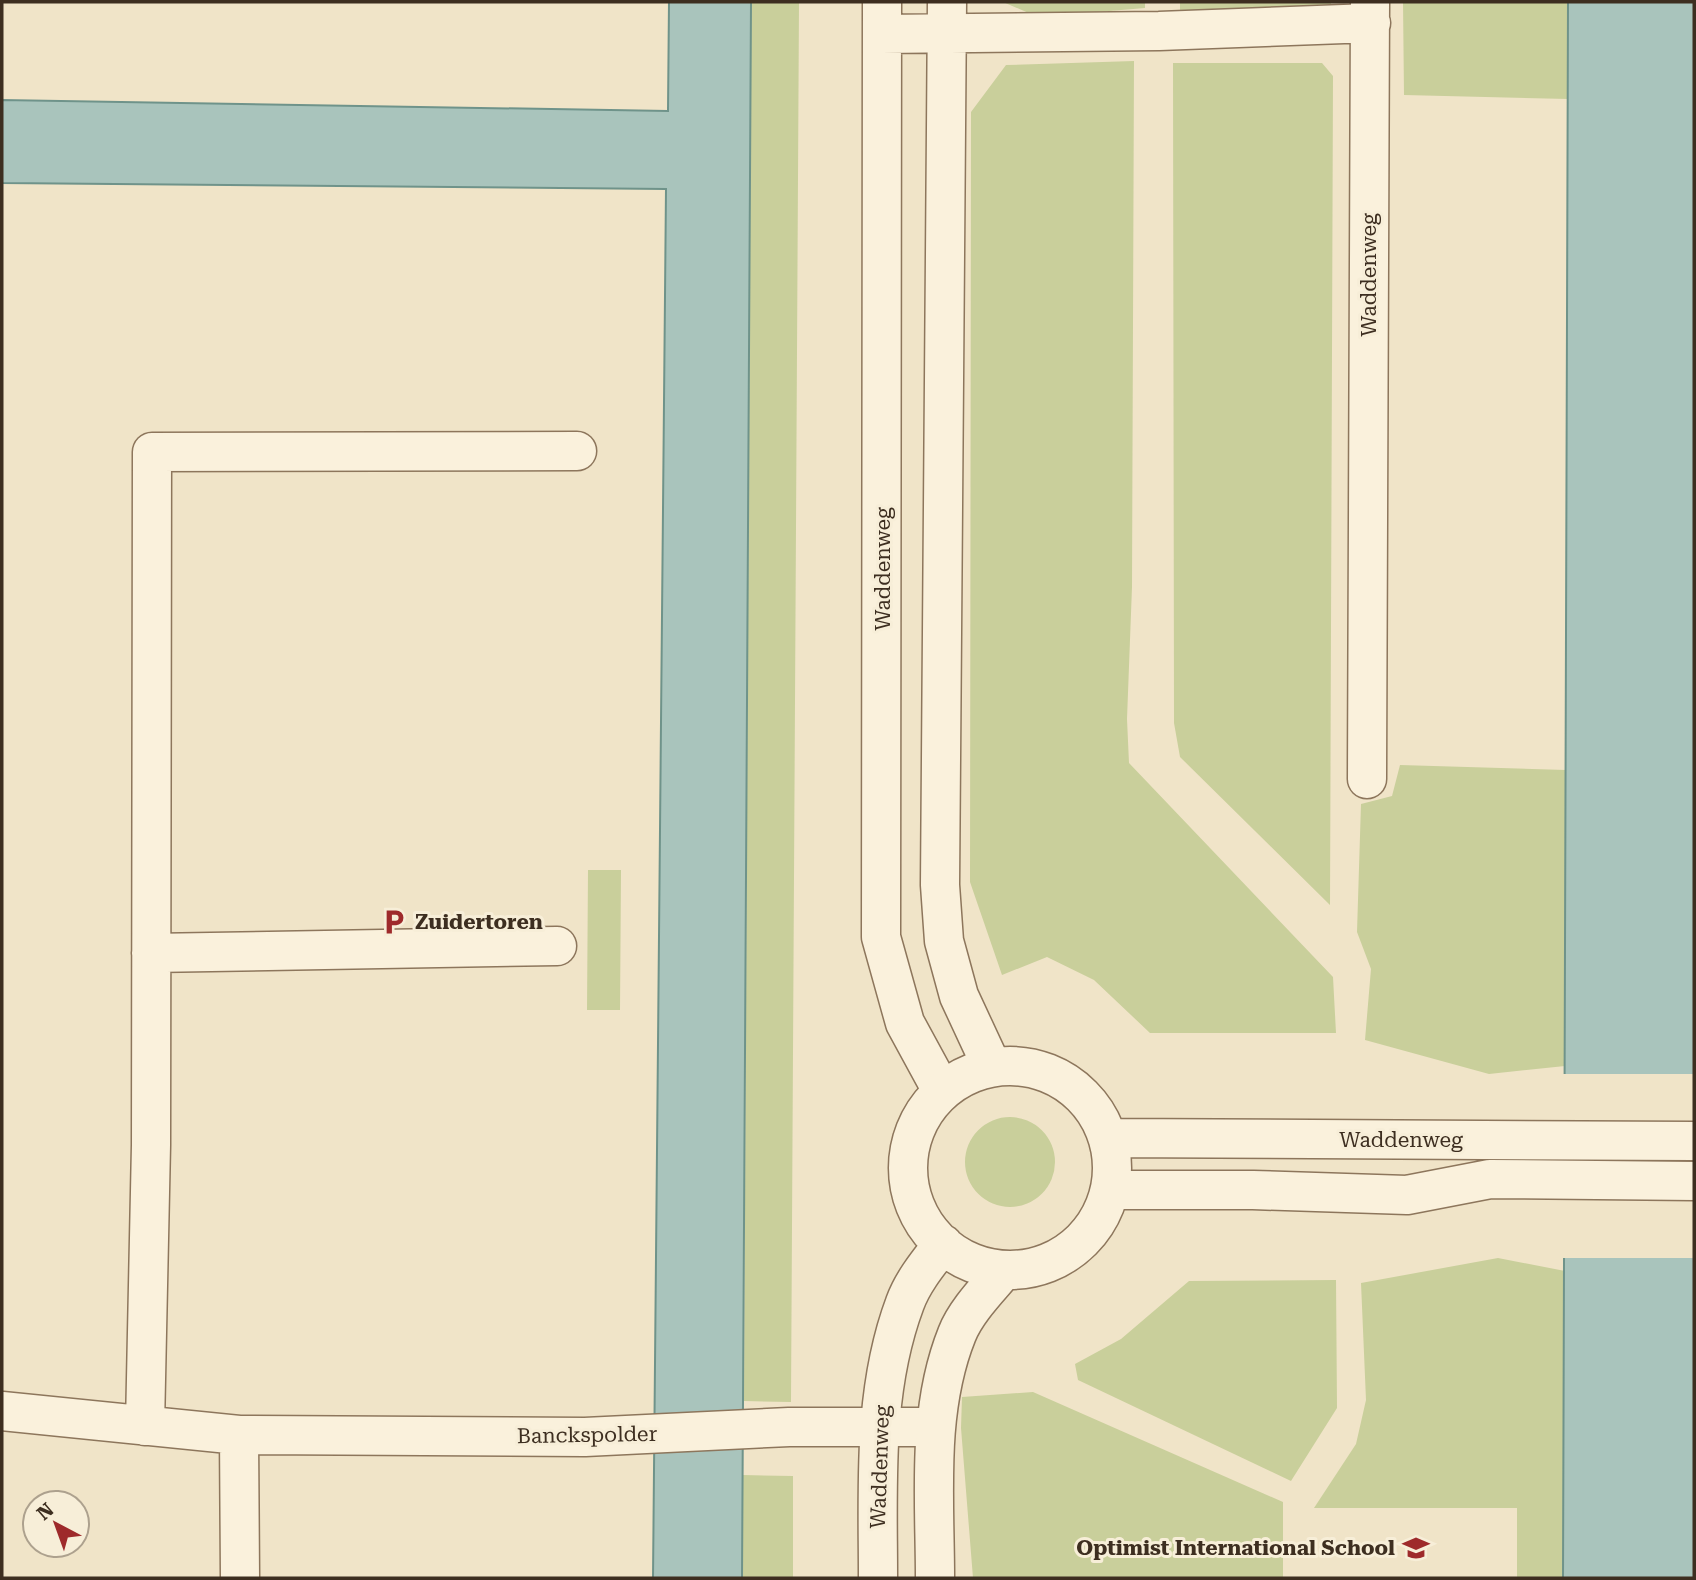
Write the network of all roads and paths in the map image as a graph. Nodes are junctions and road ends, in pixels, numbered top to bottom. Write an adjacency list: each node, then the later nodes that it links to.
1 (1370, 13): 3 (street, Waddenweg); 5 (street, Waddenweg)
2 (882, 18): 3 (street, Waddenweg); 9 (street, Waddenweg)
3 (947, 18): 8 (street)
4 (577, 451): 7 (street)
5 (1367, 779)
6 (557, 946): 7 (street)
7 (150, 953): 17 (street)
8 (992, 1067): 9 (street); 10 (street)
9 (943, 1091): 14 (street)
10 (1108, 1138): 11 (street, Waddenweg); 13 (street)
11 (1694, 1141)
12 (1694, 1181): 13 (street, Waddenweg)
13 (1110, 1190): 15 (street)
14 (943, 1244): 15 (street); 18 (street, Waddenweg)
15 (1004, 1270): 19 (street)
16 (2, 1410): 17 (street, Banckspolder)
17 (145, 1426): 20 (street, Banckspolder)
18 (878, 1427): 19 (street, Banckspolder); 20 (street, Banckspolder); 22 (street, Waddenweg)
19 (935, 1427): 23 (street)
20 (239, 1435): 21 (street)
21 (240, 1578)
22 (878, 1578)
23 (935, 1578)

